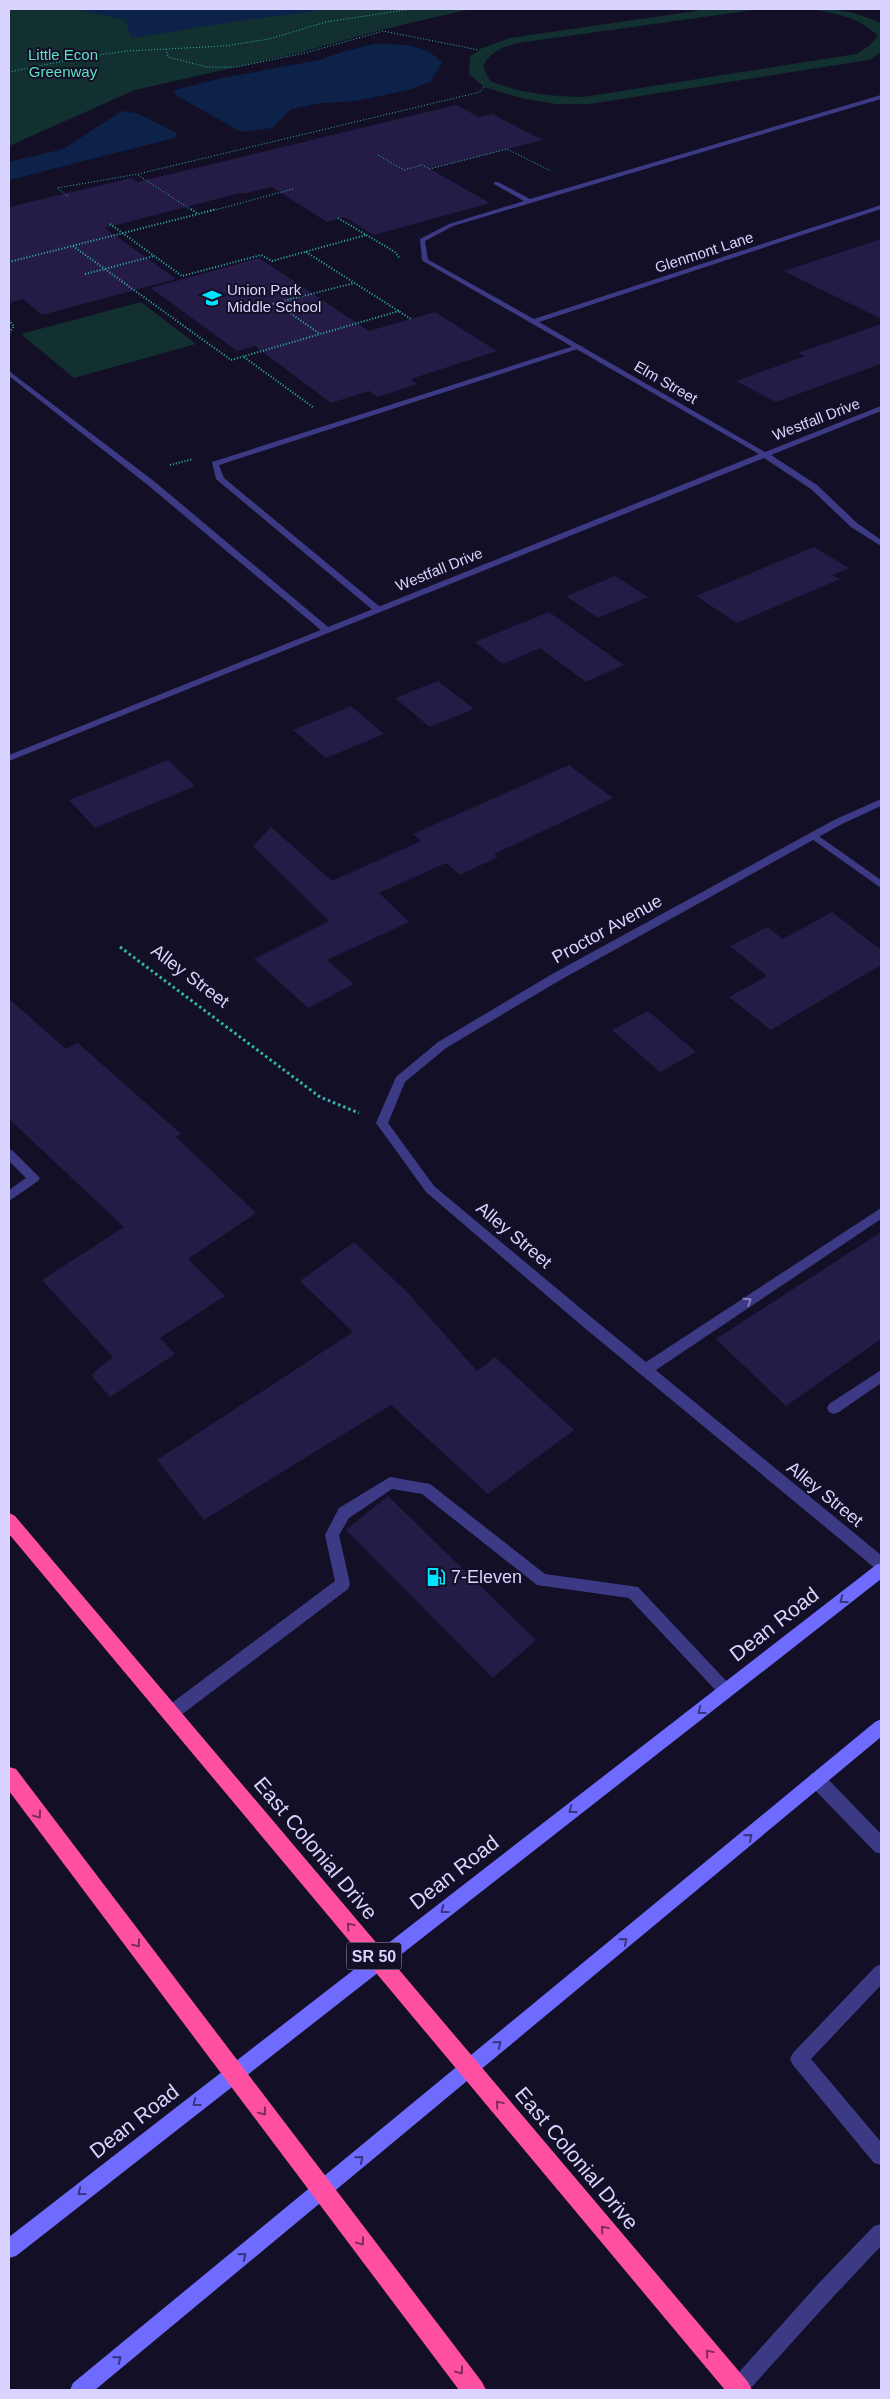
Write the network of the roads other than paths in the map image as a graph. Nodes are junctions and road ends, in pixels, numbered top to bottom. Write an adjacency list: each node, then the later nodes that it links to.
1 (881, 98): 3 (street)
2 (496, 183): 3 (street)
3 (530, 201): 5 (street, Elm Street)
4 (881, 207): 5 (street, Glenmont Lane)
5 (535, 321): 6 (street, Elm Street)
6 (580, 347): 9 (street, Elm Street); 11 (street)
7 (9, 373): 12 (street)
8 (881, 408): 9 (street, Westfall Drive)
9 (764, 454): 10 (street, Elm Street); 11 (street, Westfall Drive)
10 (881, 544)
11 (377, 609): 12 (street, Westfall Drive)
12 (325, 629): 13 (street, Westfall Drive)
13 (9, 758)
14 (881, 802): 15 (street, Proctor Avenue)
15 (813, 835): 16 (street); 17 (street, Proctor Avenue)
16 (881, 885)
17 (382, 1123): 21 (street, Alley Street)
18 (9, 1154): 19 (street)
19 (9, 1196)
20 (881, 1213): 21 (street, one-way to 20)
21 (645, 1370): 25 (street, Alley Street)
22 (881, 1376): 23 (street)
23 (834, 1408)
24 (9, 1521): 28 (highway, East Colonial Drive / SR 50)
25 (881, 1564)
26 (881, 1570): 27 (main road, Dean Road, one-way to 27)
27 (726, 1691): 28 (street); 33 (main road, Dean Road, one-way to 33)
28 (171, 1713): 33 (highway, East Colonial Drive / SR 50, one-way to 28)
29 (881, 1727): 31 (main road)
30 (9, 1776): 36 (highway, one-way to 36)
31 (817, 1780): 32 (street); 35 (main road, one-way to 31)
32 (881, 1846)
33 (379, 1961): 35 (highway, East Colonial Drive / SR 50); 36 (main road, Dean Road)
34 (881, 1973): 37 (street)
35 (469, 2069): 38 (main road, one-way to 35); 41 (highway, East Colonial Drive / SR 50, one-way to 35)
36 (234, 2073): 38 (highway, one-way to 38); 40 (main road, Dean Road, one-way to 40)
37 (881, 2156)
38 (323, 2191): 42 (main road, one-way to 38); 43 (highway, one-way to 43)
39 (881, 2233): 41 (street)
40 (9, 2249)
41 (739, 2389)
42 (80, 2390)
43 (474, 2390)

